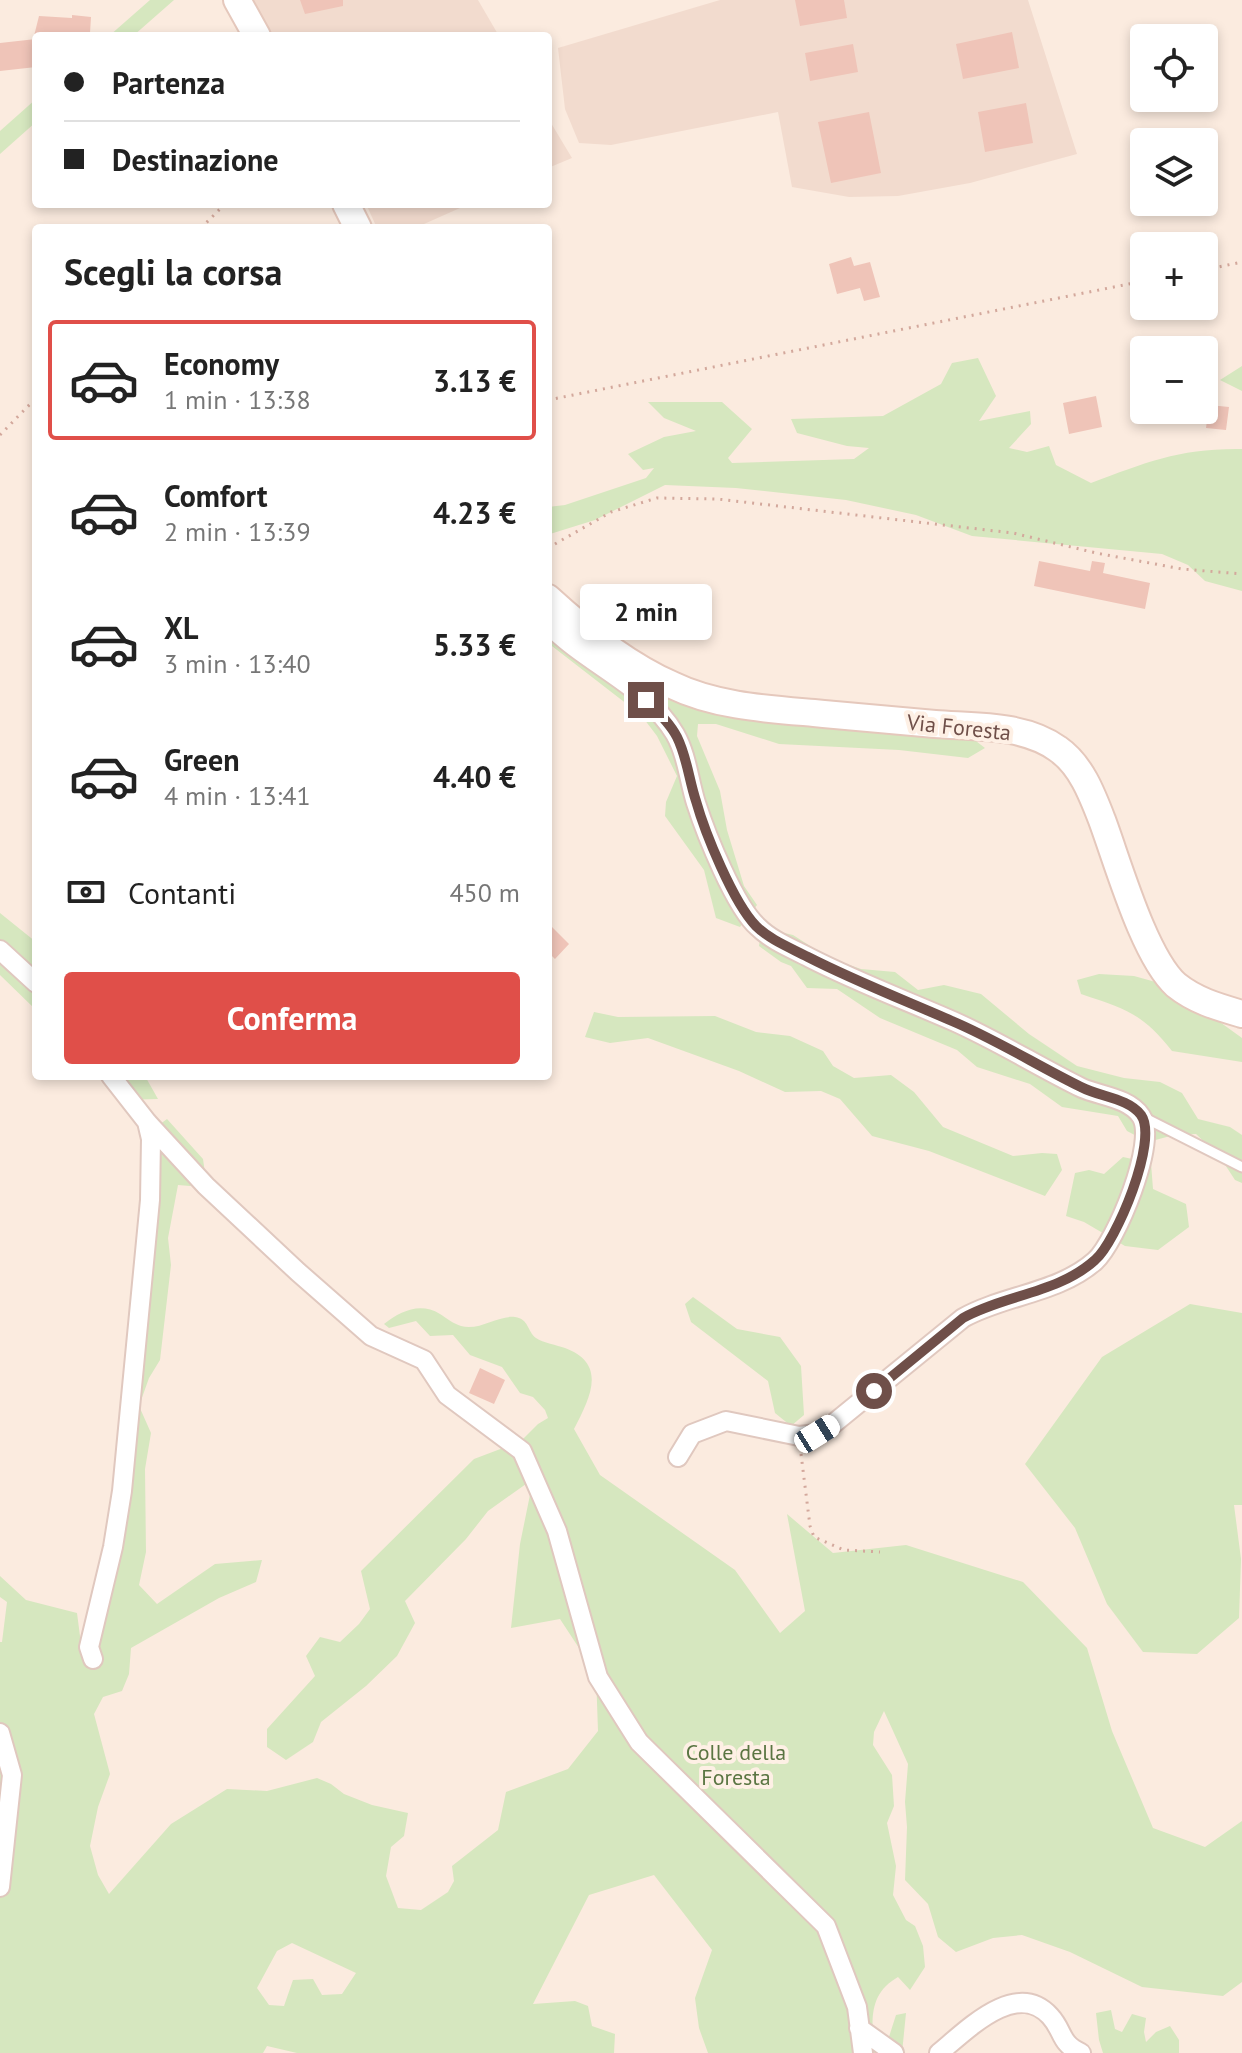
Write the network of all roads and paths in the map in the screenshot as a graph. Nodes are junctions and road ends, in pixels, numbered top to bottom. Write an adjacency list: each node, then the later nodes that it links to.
1 (237, 0): 2 (main road)
2 (255, 32)
3 (221, 208): 4 (path)
4 (205, 224)
5 (1242, 262): 6 (path)
6 (1218, 267)
7 (1130, 284): 8 (path)
8 (552, 399)
9 (32, 402): 10 (path)
10 (0, 435)
11 (552, 546): 12 (path)
12 (1242, 574)
13 (552, 601): 17 (main road, Via Foresta)
14 (552, 628): 19 (street)
15 (0, 950): 16 (street)
16 (32, 979)
17 (1242, 1014)
18 (114, 1080): 20 (street)
19 (1143, 1117): 21 (lane); 22 (street)
20 (147, 1122): 25 (street); 28 (street)
21 (1242, 1167)
22 (806, 1435): 23 (street); 24 (path)
23 (678, 1457)
24 (880, 1552)
25 (93, 1659)
26 (0, 1733): 27 (street)
27 (0, 1887)
28 (859, 2028): 29 (street); 30 (street)
29 (863, 2053)
30 (894, 2053)
31 (939, 2053): 32 (street)
32 (1081, 2053)

